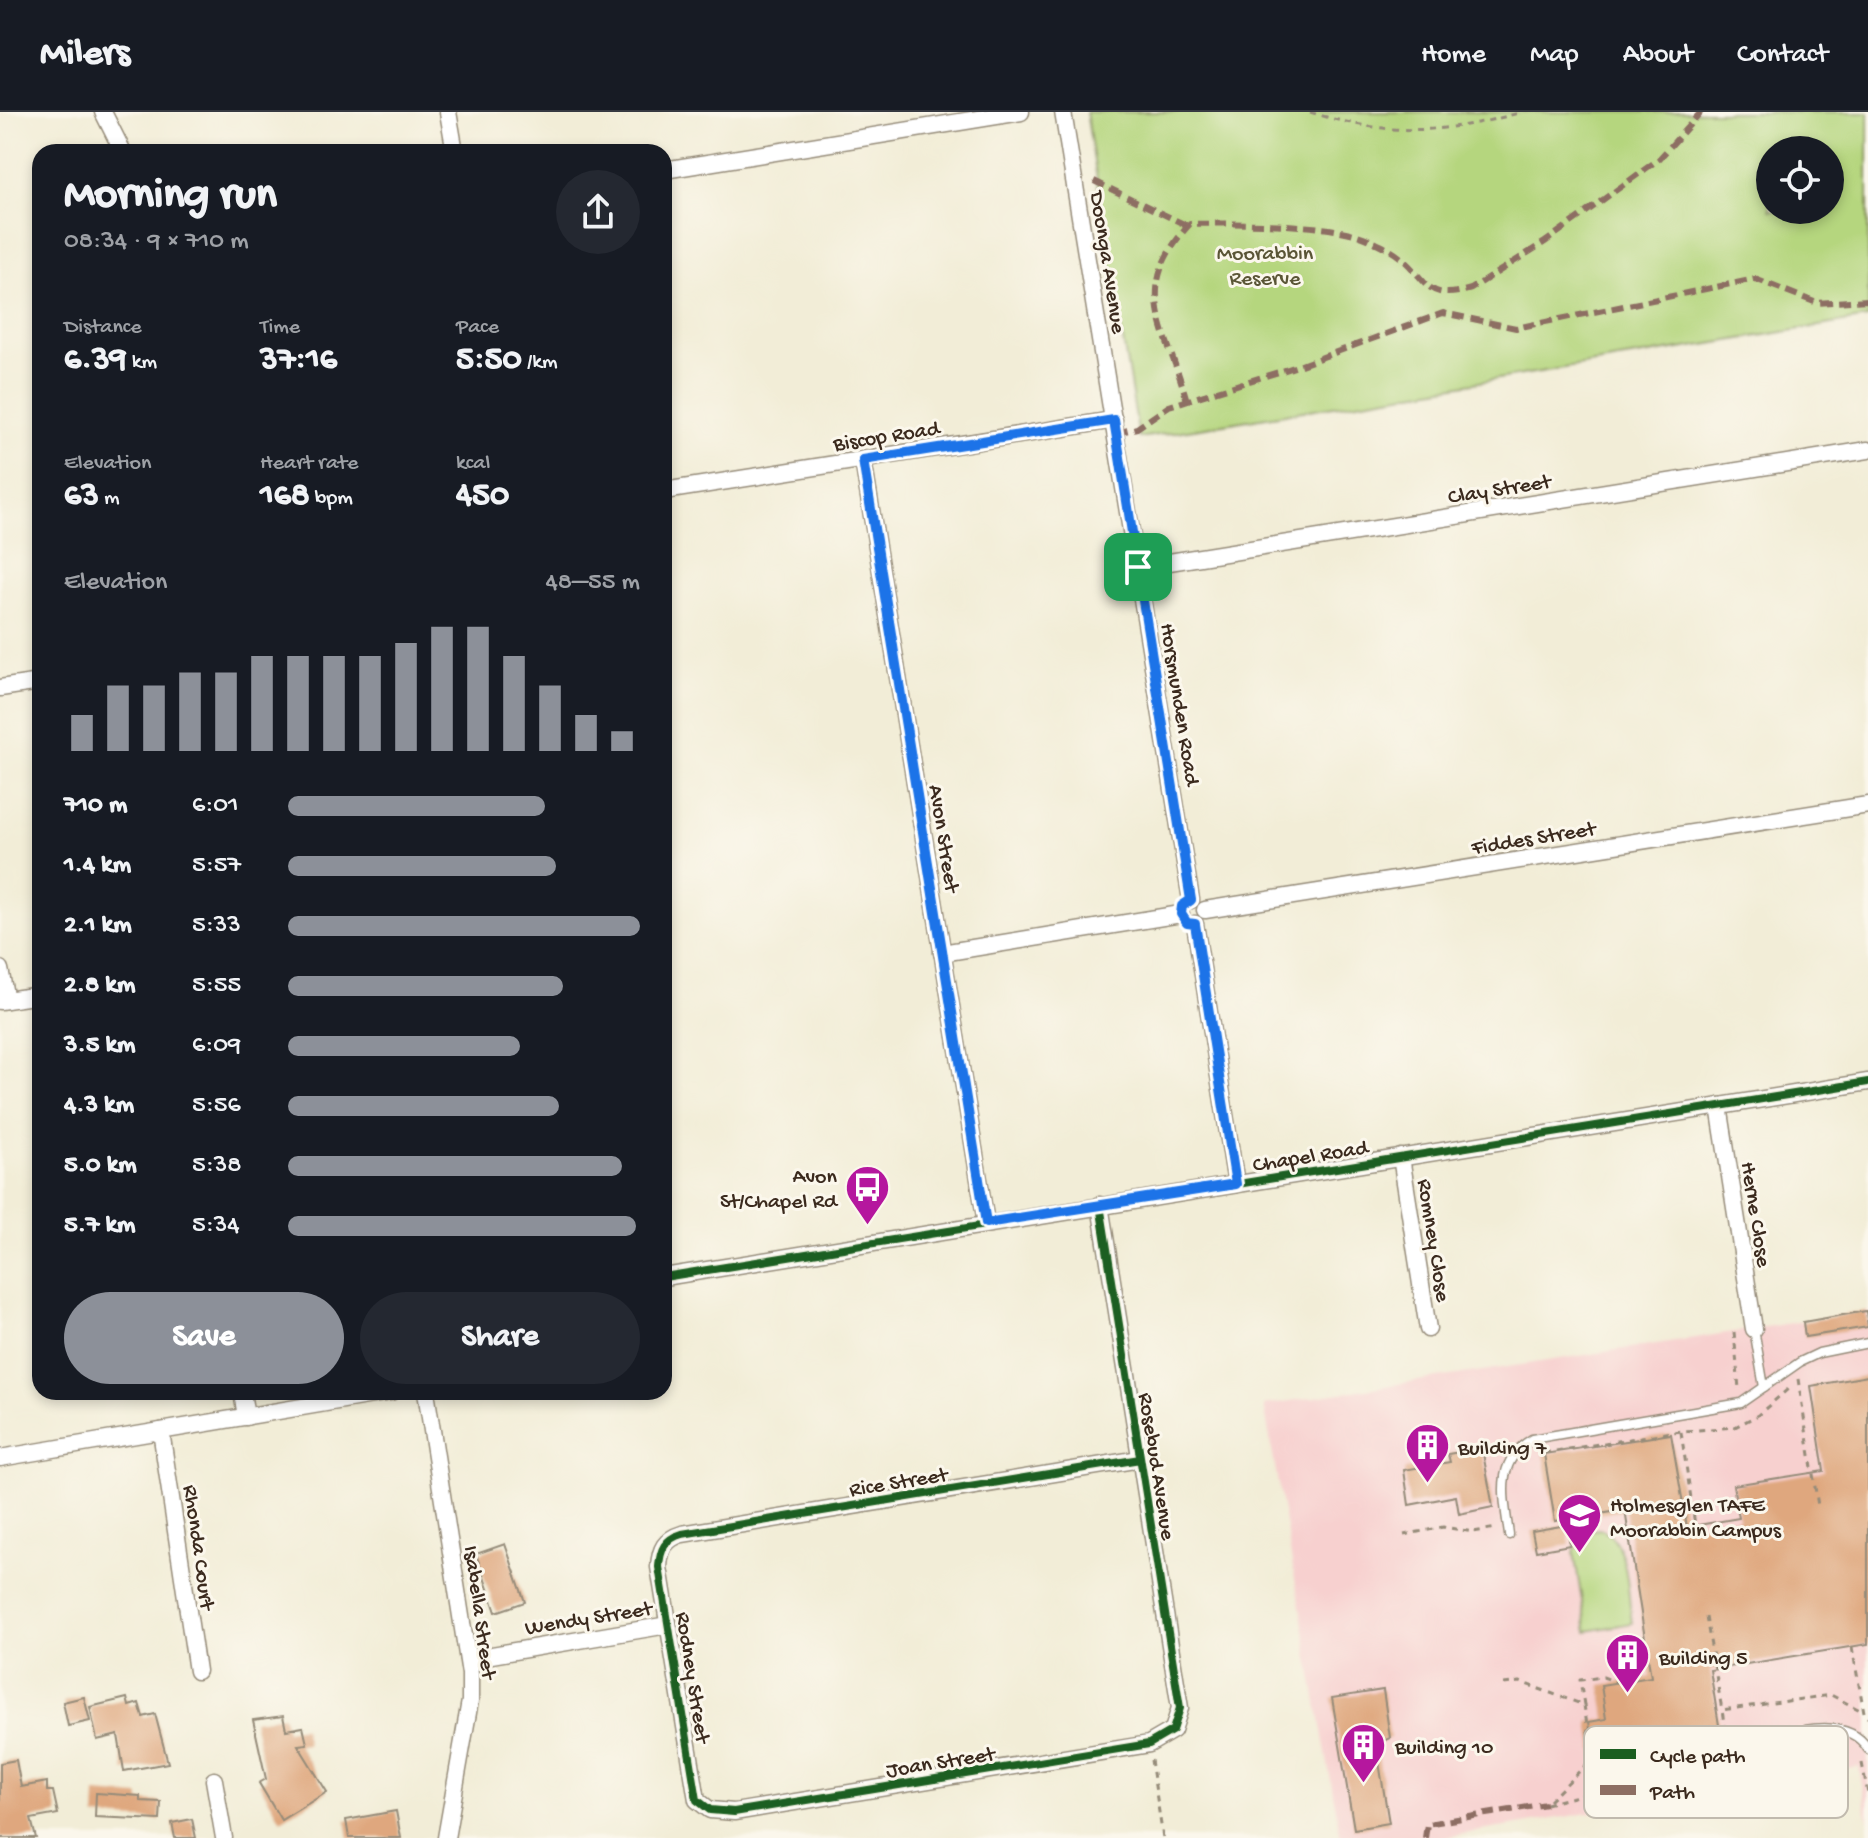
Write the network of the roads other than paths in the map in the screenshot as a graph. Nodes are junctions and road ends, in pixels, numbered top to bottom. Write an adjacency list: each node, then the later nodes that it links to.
1 (103, 112): 5 (street)
2 (448, 112): 6 (street)
3 (1021, 112): 7 (street)
4 (1063, 112): 8 (street, Doonga Avenue)
5 (119, 144)
6 (454, 144)
7 (672, 169)
8 (1114, 420): 10 (street, Biscop Road); 12 (street, Horsmunden Road)
9 (1868, 450): 12 (street, Clay Street)
10 (863, 460): 11 (street, Biscop Road); 19 (street, Avon Street)
11 (672, 490)
12 (1138, 567): 16 (street, Horsmunden Road)
13 (32, 683): 14 (street)
14 (0, 688)
15 (1868, 805): 17 (street, Fiddes Street)
16 (1186, 907): 17 (street); 18 (street); 19 (street)
17 (1205, 910): 18 (street)
18 (1195, 924): 26 (street)
19 (942, 953): 28 (street, Avon Street)
20 (0, 969): 22 (street)
21 (32, 996): 22 (street)
22 (3, 1001)
23 (1868, 1082): 24 (street, Chapel Road)
24 (1719, 1106): 25 (street, Chapel Road); 31 (street, Herne Close)
25 (1401, 1157): 26 (street, Chapel Road); 30 (street, Romney Close)
26 (1236, 1184): 27 (street, Chapel Road)
27 (1100, 1205): 28 (street, Chapel Road); 40 (street, Rosebud Avenue)
28 (986, 1223): 29 (street, Chapel Road)
29 (672, 1276)
30 (1428, 1329)
31 (1754, 1329): 33 (lane)
32 (1868, 1343): 33 (lane)
33 (1764, 1387): 41 (lane)
34 (243, 1400): 37 (street)
35 (345, 1400): 37 (street)
36 (427, 1400): 44 (street, Isabella Street)
37 (246, 1417): 38 (street)
38 (161, 1431): 39 (street); 45 (street, Rhonda Court)
39 (0, 1458)
40 (1140, 1459): 42 (street, Rice Street); 46 (street, Rosebud Avenue)
41 (1509, 1530)
42 (664, 1544): 43 (street, Rodney Street)
43 (668, 1625): 44 (street, Wendy Street); 50 (street, Rodney Street)
44 (468, 1659): 52 (street, Isabella Street)
45 (197, 1671)
46 (1173, 1730): 50 (street, Joan Street)
47 (1848, 1731): 48 (lane)
48 (1867, 1746)
49 (214, 1780): 51 (street)
50 (710, 1810)
51 (224, 1838)
52 (446, 1838)

